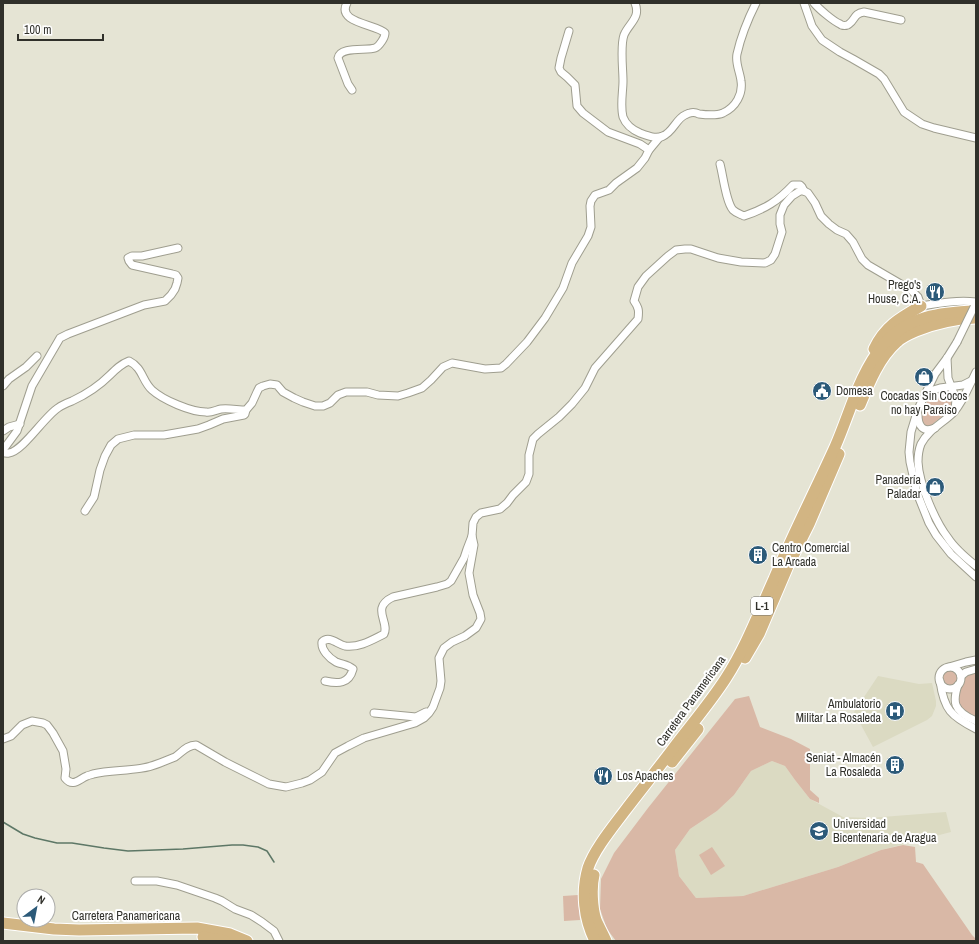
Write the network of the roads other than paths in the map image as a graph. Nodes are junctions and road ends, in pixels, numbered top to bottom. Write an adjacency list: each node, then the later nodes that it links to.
1 (346, 3): 8 (street)
2 (635, 3): 9 (street)
3 (756, 3): 9 (street)
4 (804, 3): 10 (street)
5 (814, 3): 6 (street)
6 (901, 20)
7 (569, 30): 11 (street)
8 (352, 90)
9 (662, 136): 11 (street)
10 (976, 138)
11 (649, 150): 28 (street)
12 (720, 164): 13 (street)
13 (804, 191): 16 (street); 35 (street)
14 (178, 248): 30 (street)
15 (975, 305): 16 (street); 20 (street, bridge); 21 (main road, Carretera Panamericana / L-1)
16 (921, 306): 21 (main road)
17 (976, 318): 21 (main road, Carretera Panamericana / L-1)
18 (976, 326): 21 (main road, L-1)
19 (37, 356): 24 (street)
20 (947, 358): 25 (street); 26 (street)
21 (872, 368): 56 (main road, Carretera Panamericana / L-1); 57 (main road, Carretera Panamericana / L-1)
22 (976, 372): 23 (street)
23 (971, 381): 25 (street); 29 (street)
24 (3, 386)
25 (952, 387): 26 (street); 29 (street)
26 (923, 399): 27 (street)
27 (918, 409): 31 (street); 37 (street)
28 (246, 410): 33 (street); 34 (street)
29 (954, 411): 31 (street)
30 (20, 424): 32 (street); 33 (street)
31 (935, 428): 36 (street)
32 (3, 431)
33 (3, 451)
34 (85, 511)
35 (472, 536): 43 (street); 45 (street)
36 (976, 566)
37 (976, 577)
38 (976, 660): 39 (street)
39 (948, 667): 41 (street); 42 (street)
40 (976, 669): 41 (street)
41 (961, 676): 44 (street)
42 (940, 679): 44 (street); 48 (street)
43 (325, 681)
44 (958, 685): 47 (street)
45 (433, 707): 46 (street); 49 (street)
46 (374, 713)
47 (976, 721)
48 (976, 729)
49 (3, 739)
50 (136, 881): 55 (street)
51 (3, 923): 54 (main road, Carretera Panamericana)
52 (3, 931): 53 (main road, Carretera Panamericana)
53 (225, 941)
54 (247, 941)
55 (279, 941)
56 (595, 941)
57 (606, 941)

